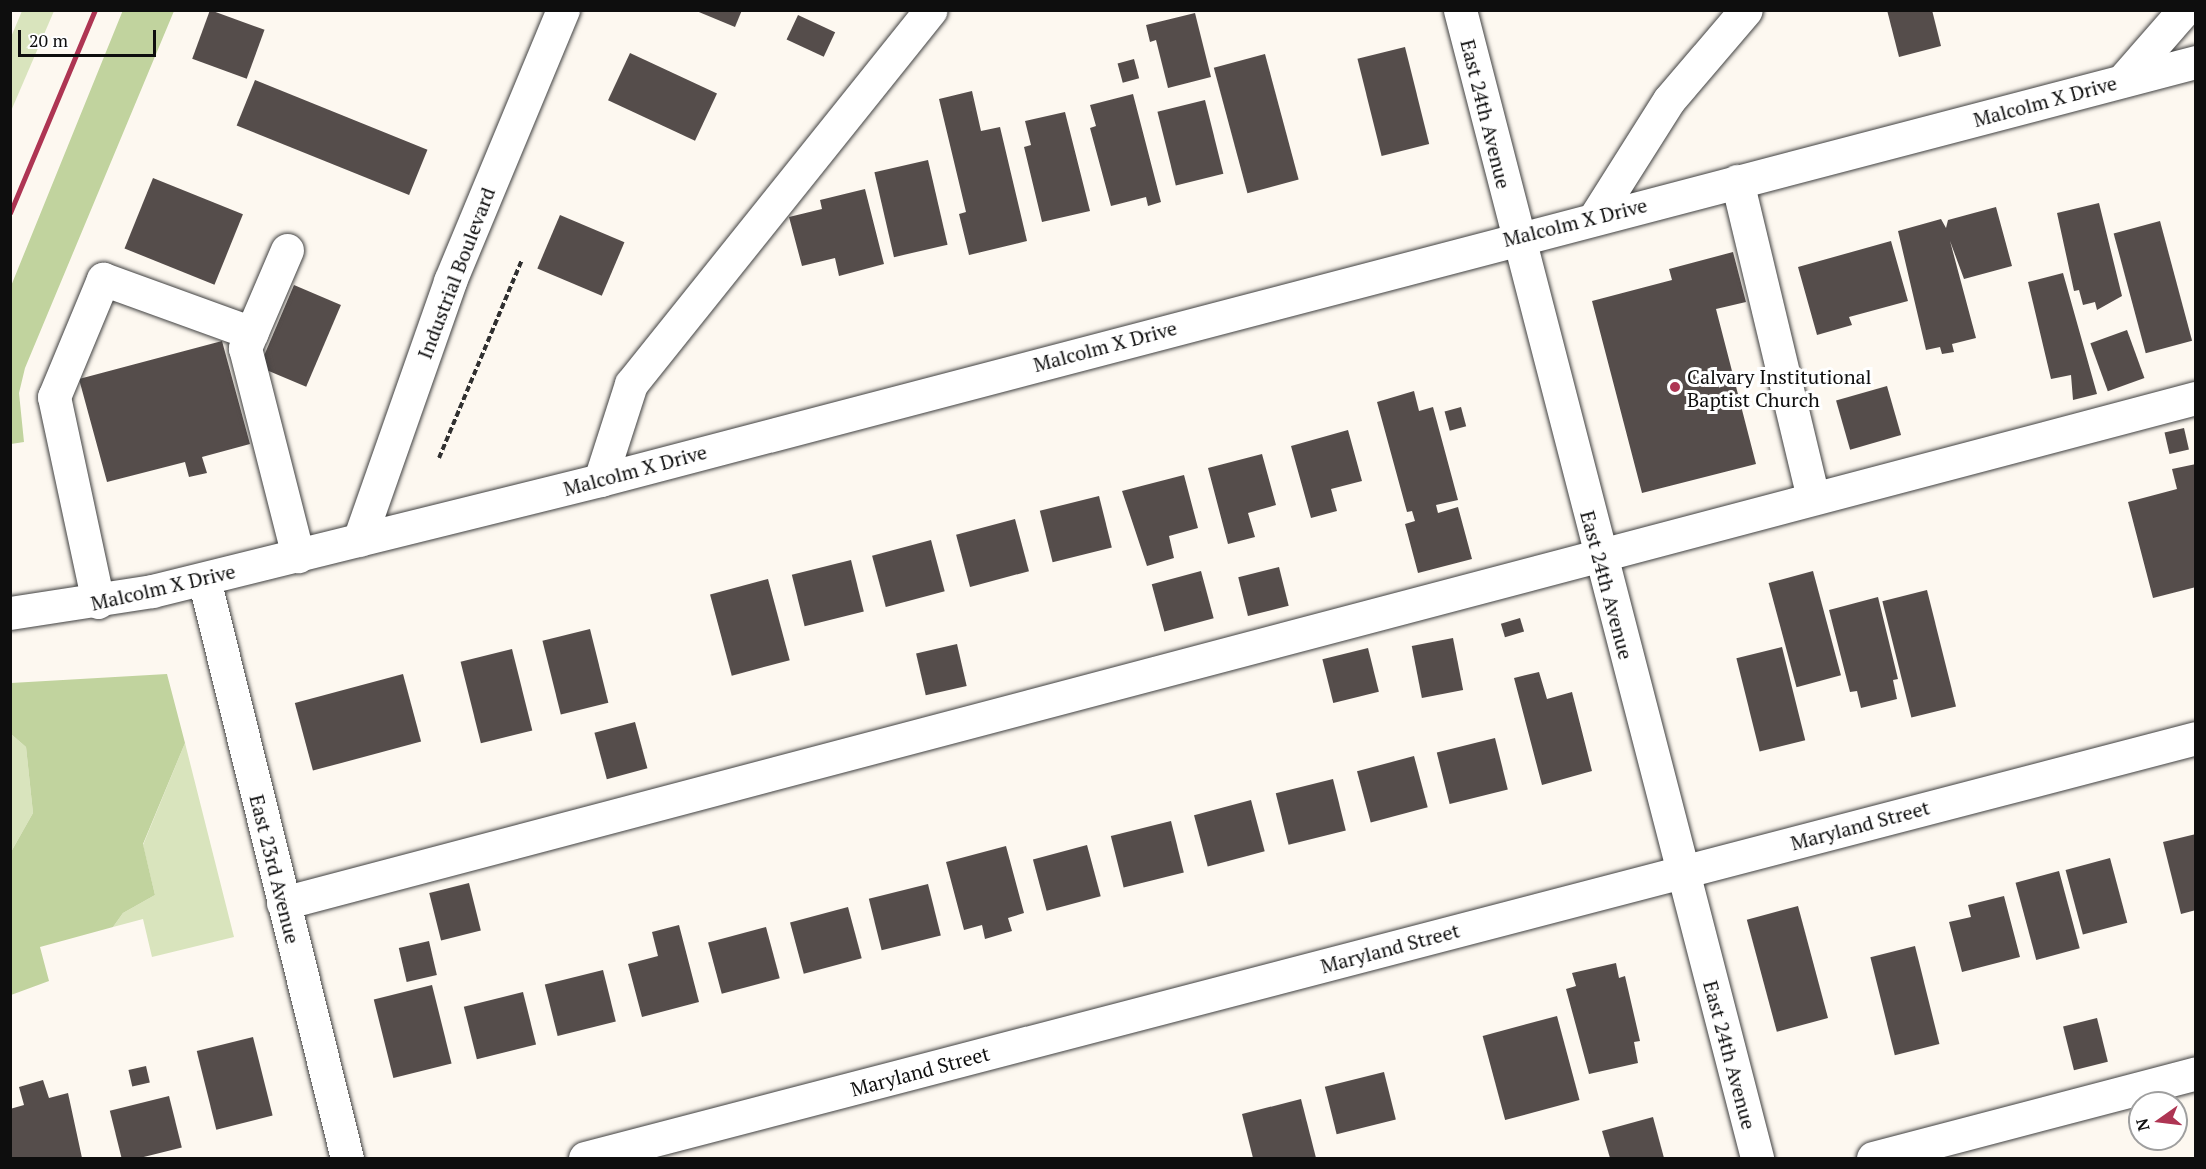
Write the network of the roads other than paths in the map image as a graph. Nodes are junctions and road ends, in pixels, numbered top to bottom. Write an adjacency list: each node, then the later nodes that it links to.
1 (563, 10): 16 (street, Industrial Boulevard)
2 (932, 10): 14 (street)
3 (1460, 10): 10 (street, East 24th Avenue)
4 (1746, 10): 9 (street)
5 (2184, 10): 7 (street)
6 (2196, 62): 7 (street, Malcolm X Drive)
7 (2123, 80): 8 (street, Malcolm X Drive)
8 (1737, 181): 9 (street, Malcolm X Drive); 15 (street)
9 (1595, 217): 10 (street, Malcolm X Drive)
10 (1517, 237): 14 (street, Malcolm X Drive); 17 (street, East 24th Avenue)
11 (287, 250): 12 (street)
12 (252, 333): 18 (street); 20 (street)
13 (2196, 398): 15 (street)
14 (600, 480): 16 (street, Malcolm X Drive)
15 (1813, 498): 17 (street)
16 (359, 540): 18 (street, Malcolm X Drive)
17 (1599, 553): 23 (street, East 24th Avenue); 24 (street)
18 (298, 555): 19 (street, Malcolm X Drive)
19 (204, 579): 20 (street, Malcolm X Drive); 24 (street, East 23rd Avenue)
20 (98, 603): 21 (street, Malcolm X Drive)
21 (10, 613)
22 (2196, 738): 23 (street, Maryland Street)
23 (1683, 872): 27 (street, Maryland Street); 28 (street, East 24th Avenue)
24 (283, 903): 26 (street, East 23rd Avenue)
25 (2196, 1073): 29 (street)
26 (347, 1158)
27 (585, 1158)
28 (1757, 1158)
29 (1873, 1158)

